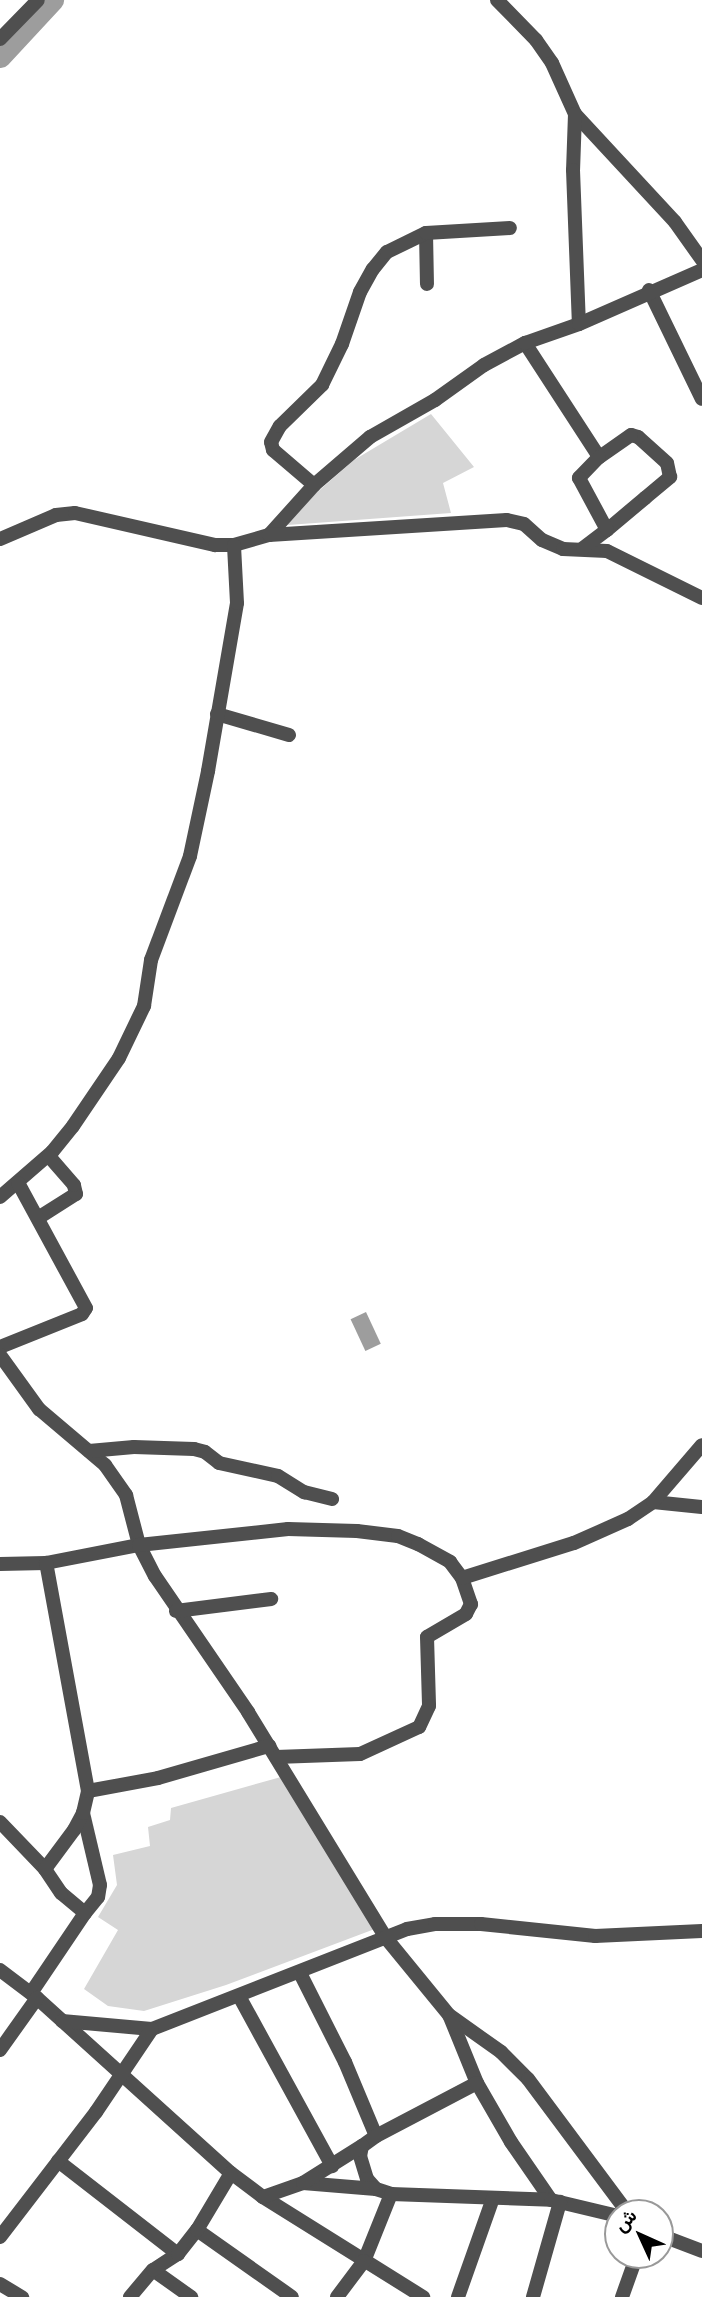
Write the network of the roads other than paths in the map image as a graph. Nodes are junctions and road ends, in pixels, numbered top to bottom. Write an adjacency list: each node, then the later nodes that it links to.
1 (38, 0): 3 (street)
2 (497, 0): 4 (street)
3 (0, 39)
4 (575, 114): 7 (street); 11 (street)
5 (510, 228): 6 (street)
6 (426, 233): 9 (street); 15 (street)
7 (702, 260)
8 (702, 270): 10 (street)
9 (427, 284)
10 (649, 290): 11 (street); 13 (street)
11 (579, 324): 12 (street)
12 (526, 343): 14 (street); 15 (street)
13 (702, 398)
14 (599, 457): 16 (street); 16 (street)
15 (314, 485): 17 (street)
16 (607, 530): 20 (street)
17 (269, 535): 19 (street); 20 (street)
18 (0, 538): 19 (street)
19 (234, 545): 22 (street)
20 (583, 548): 21 (street)
21 (702, 598)
22 (217, 714): 23 (street); 24 (street)
23 (289, 735)
24 (48, 1156): 25 (street); 27 (street)
25 (18, 1183): 26 (street); 27 (street)
26 (0, 1197)
27 (38, 1218): 28 (street)
28 (0, 1347)
29 (0, 1355): 31 (street)
30 (702, 1445): 33 (street)
31 (89, 1451): 32 (street); 35 (street)
32 (332, 1499)
33 (653, 1502): 34 (street); 38 (street)
34 (702, 1507)
35 (139, 1545): 36 (street); 38 (street); 40 (street)
36 (46, 1563): 37 (street); 42 (street)
37 (0, 1564)
38 (462, 1578): 41 (street)
39 (271, 1599): 40 (street)
40 (176, 1611): 41 (street)
41 (273, 1751): 42 (street); 48 (street)
42 (88, 1791): 43 (street)
43 (83, 1813): 45 (street); 46 (street)
44 (0, 1822): 45 (street)
45 (45, 1869): 46 (street)
46 (85, 1913): 51 (street)
47 (702, 1931): 48 (street)
48 (386, 1938): 50 (street); 53 (street)
49 (0, 1970): 51 (street)
50 (300, 1973): 52 (street); 59 (street)
51 (34, 1996): 54 (street); 56 (street)
52 (239, 1996): 55 (street); 62 (street)
53 (449, 2015): 58 (street); 69 (street)
54 (62, 2021): 55 (street); 57 (street)
55 (152, 2029): 57 (street)
56 (0, 2050)
57 (123, 2074): 61 (street); 63 (street)
58 (477, 2083): 59 (street); 70 (street)
59 (376, 2136): 60 (street)
60 (362, 2146): 62 (street); 65 (street)
61 (58, 2161): 73 (street); 76 (street)
62 (332, 2166): 64 (street)
63 (231, 2172): 67 (street); 72 (street)
64 (303, 2183): 65 (street); 67 (street)
65 (376, 2189): 66 (street)
66 (391, 2194): 68 (street); 77 (street)
67 (263, 2197): 77 (street)
68 (493, 2198): 70 (street); 87 (street)
69 (618, 2199)
70 (556, 2201): 71 (street); 88 (street)
71 (604, 2213)
72 (197, 2230): 76 (street); 84 (street)
73 (0, 2237)
74 (674, 2240): 75 (street)
75 (702, 2251)
76 (178, 2254): 79 (street)
77 (364, 2261): 85 (street); 86 (street)
78 (632, 2269): 89 (street)
79 (153, 2270): 82 (street); 83 (street)
80 (0, 2284): 81 (street)
81 (22, 2297)
82 (130, 2297)
83 (191, 2297)
84 (292, 2297)
85 (337, 2297)
86 (423, 2297)
87 (458, 2297)
88 (533, 2297)
89 (622, 2297)

